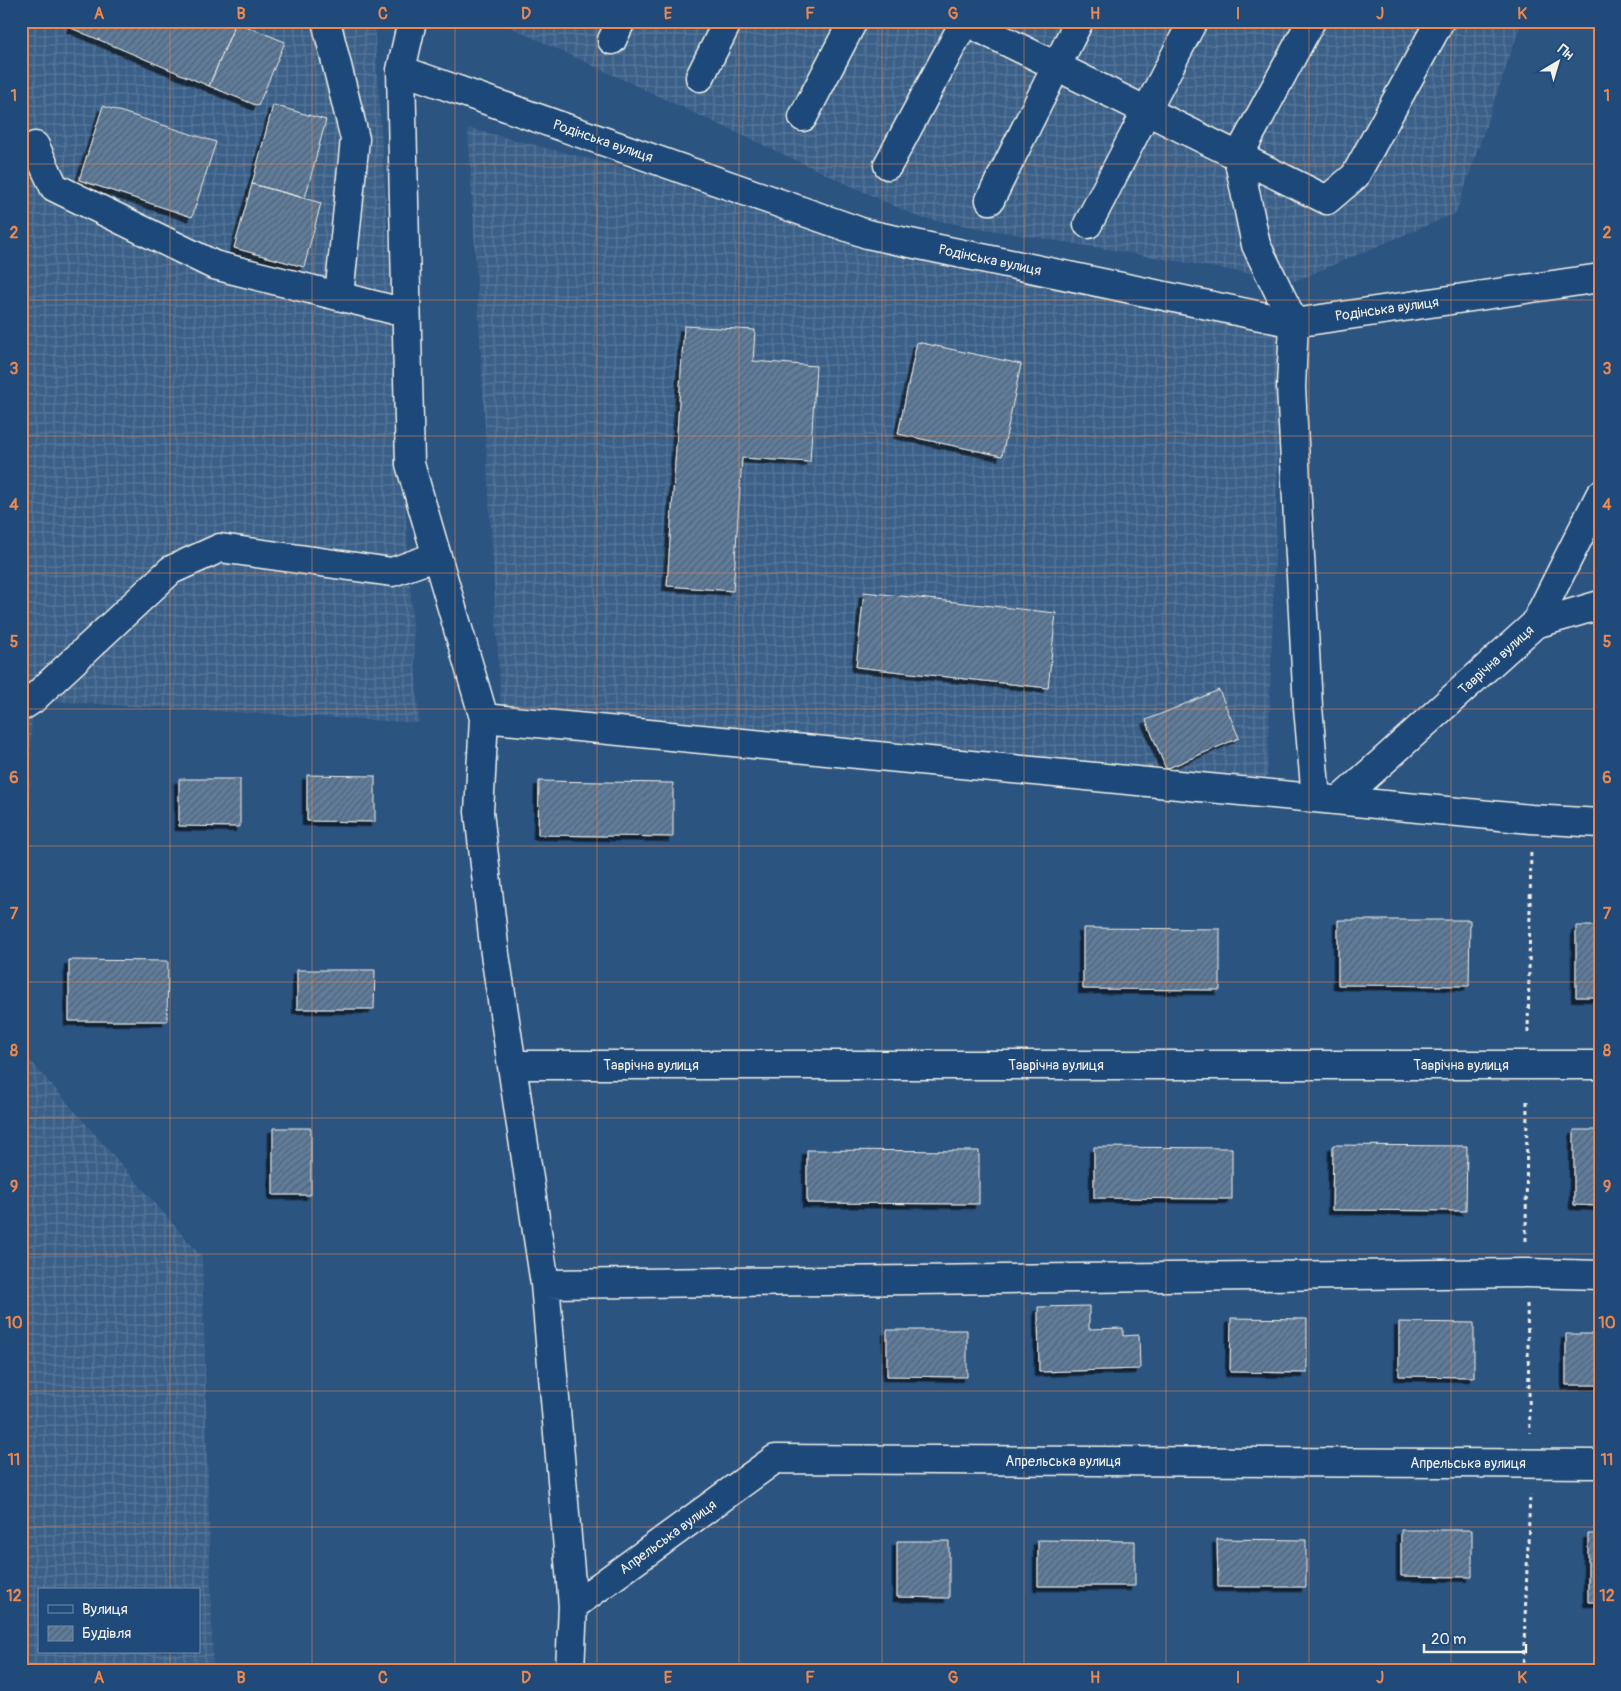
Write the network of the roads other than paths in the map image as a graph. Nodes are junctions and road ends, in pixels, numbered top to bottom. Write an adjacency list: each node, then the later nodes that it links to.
1 (326, 21): 21 (street)
2 (412, 21): 11 (street)
3 (728, 21): 12 (street)
4 (853, 21): 14 (street)
5 (965, 21): 10 (street); 17 (street)
6 (1079, 21): 10 (street)
7 (1193, 21): 13 (street)
8 (1311, 21): 16 (street)
9 (1440, 21): 16 (street)
10 (1055, 66): 13 (street); 18 (street)
11 (401, 70): 22 (street); 23 (street, Родінська вулиця)
12 (700, 77)
13 (1146, 111): 16 (street); 19 (street)
14 (803, 117)
15 (35, 146): 21 (street)
16 (1238, 157): 23 (street)
17 (888, 165)
18 (990, 200)
19 (1088, 224)
20 (1600, 278): 23 (street, Родінська вулиця)
21 (340, 296): 22 (street)
22 (406, 313): 25 (street)
23 (1294, 323): 30 (street)
24 (1600, 495): 27 (street)
25 (437, 556): 28 (street); 29 (street)
26 (1600, 605): 27 (street, Таврічна вулиця)
27 (1535, 624): 30 (street, Таврічна вулиця)
28 (21, 708)
29 (484, 718): 30 (street); 32 (street)
30 (1328, 799): 31 (street)
31 (1600, 823)
32 (512, 1065): 33 (street, Таврічна вулиця); 35 (street)
33 (1600, 1065)
34 (1600, 1275): 35 (street)
35 (545, 1284): 37 (street)
36 (1600, 1464): 37 (street, Апрельська вулиця)
37 (573, 1606): 38 (street)
38 (570, 1670)

